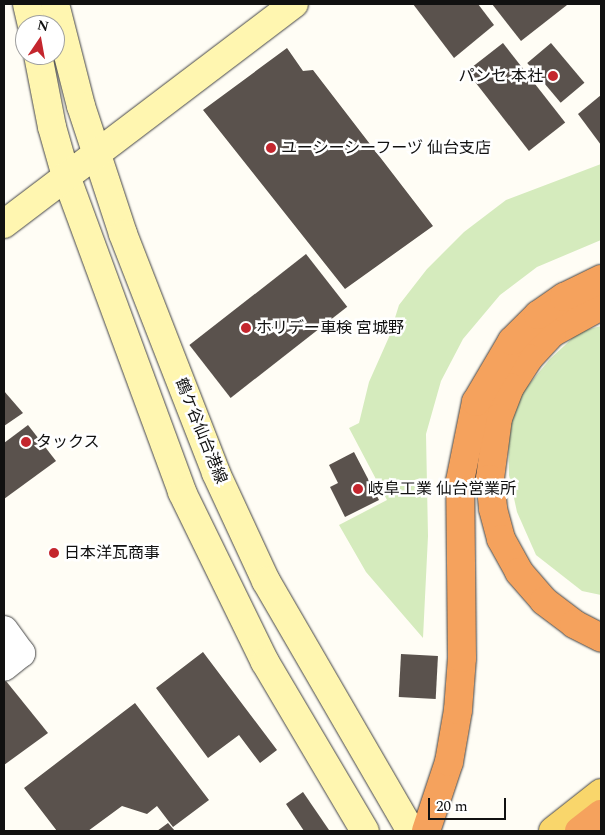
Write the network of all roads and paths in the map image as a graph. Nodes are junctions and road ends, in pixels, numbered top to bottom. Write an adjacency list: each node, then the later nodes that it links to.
1 (55, 4): 4 (street, 鶴ケ谷仙台港線)
2 (294, 4): 4 (street)
3 (40, 65): 5 (street)
4 (96, 153): 5 (street); 15 (street, 鶴ケ谷仙台港線)
5 (66, 176): 6 (street); 14 (street)
6 (4, 224)
7 (601, 279): 16 (highway)
8 (601, 306): 10 (highway)
9 (4, 630): 11 (street)
10 (601, 638)
11 (4, 667)
12 (601, 793): 17 (main road)
13 (601, 814): 18 (highway)
14 (365, 831)
15 (410, 831)
16 (426, 831)
17 (553, 831)
18 (579, 831)

